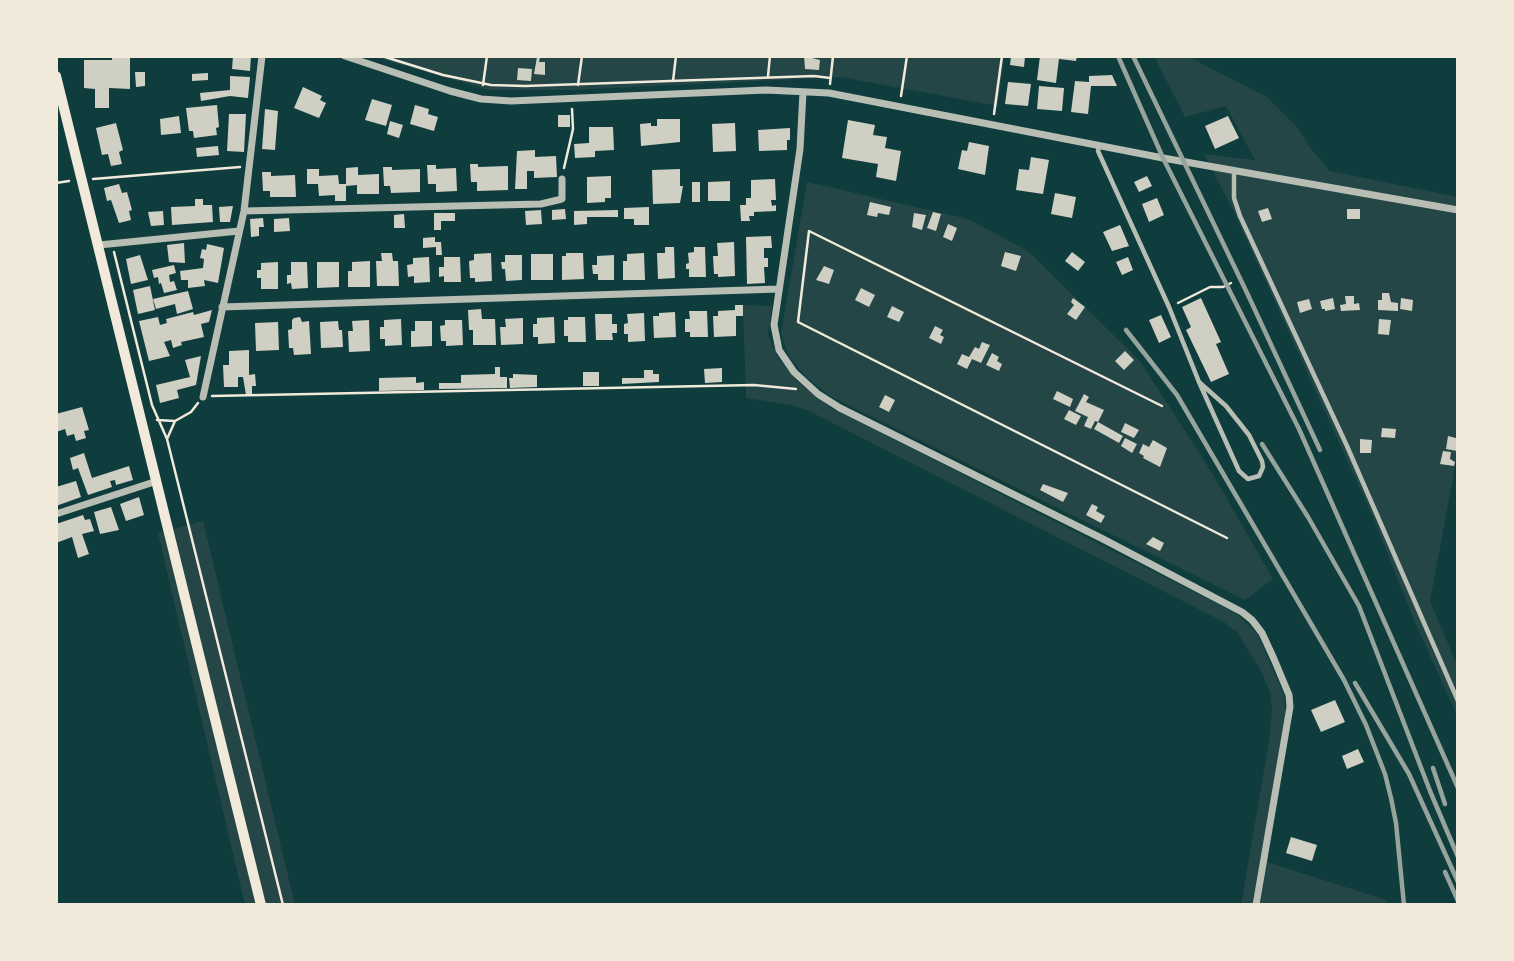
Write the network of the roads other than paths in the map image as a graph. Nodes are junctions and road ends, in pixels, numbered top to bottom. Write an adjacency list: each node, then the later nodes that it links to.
1 (262, 56): 9 (street)
2 (345, 56): 4 (street)
3 (56, 77): 11 (main road)
4 (803, 92): 5 (street); 12 (street)
5 (1099, 145): 6 (street); 14 (lane)
6 (1234, 170): 8 (street); 18 (lane)
7 (562, 179): 9 (street)
8 (1458, 210)
9 (244, 211): 10 (street)
10 (239, 231): 11 (street); 13 (street)
11 (99, 245): 16 (main road)
12 (779, 289): 13 (street); 20 (street)
13 (222, 307): 15 (street)
14 (1199, 382): 14 (lane)
15 (203, 397)
16 (157, 481): 17 (street); 19 (main road)
17 (56, 514)
18 (1458, 701)
19 (261, 905)
20 (1255, 905)

